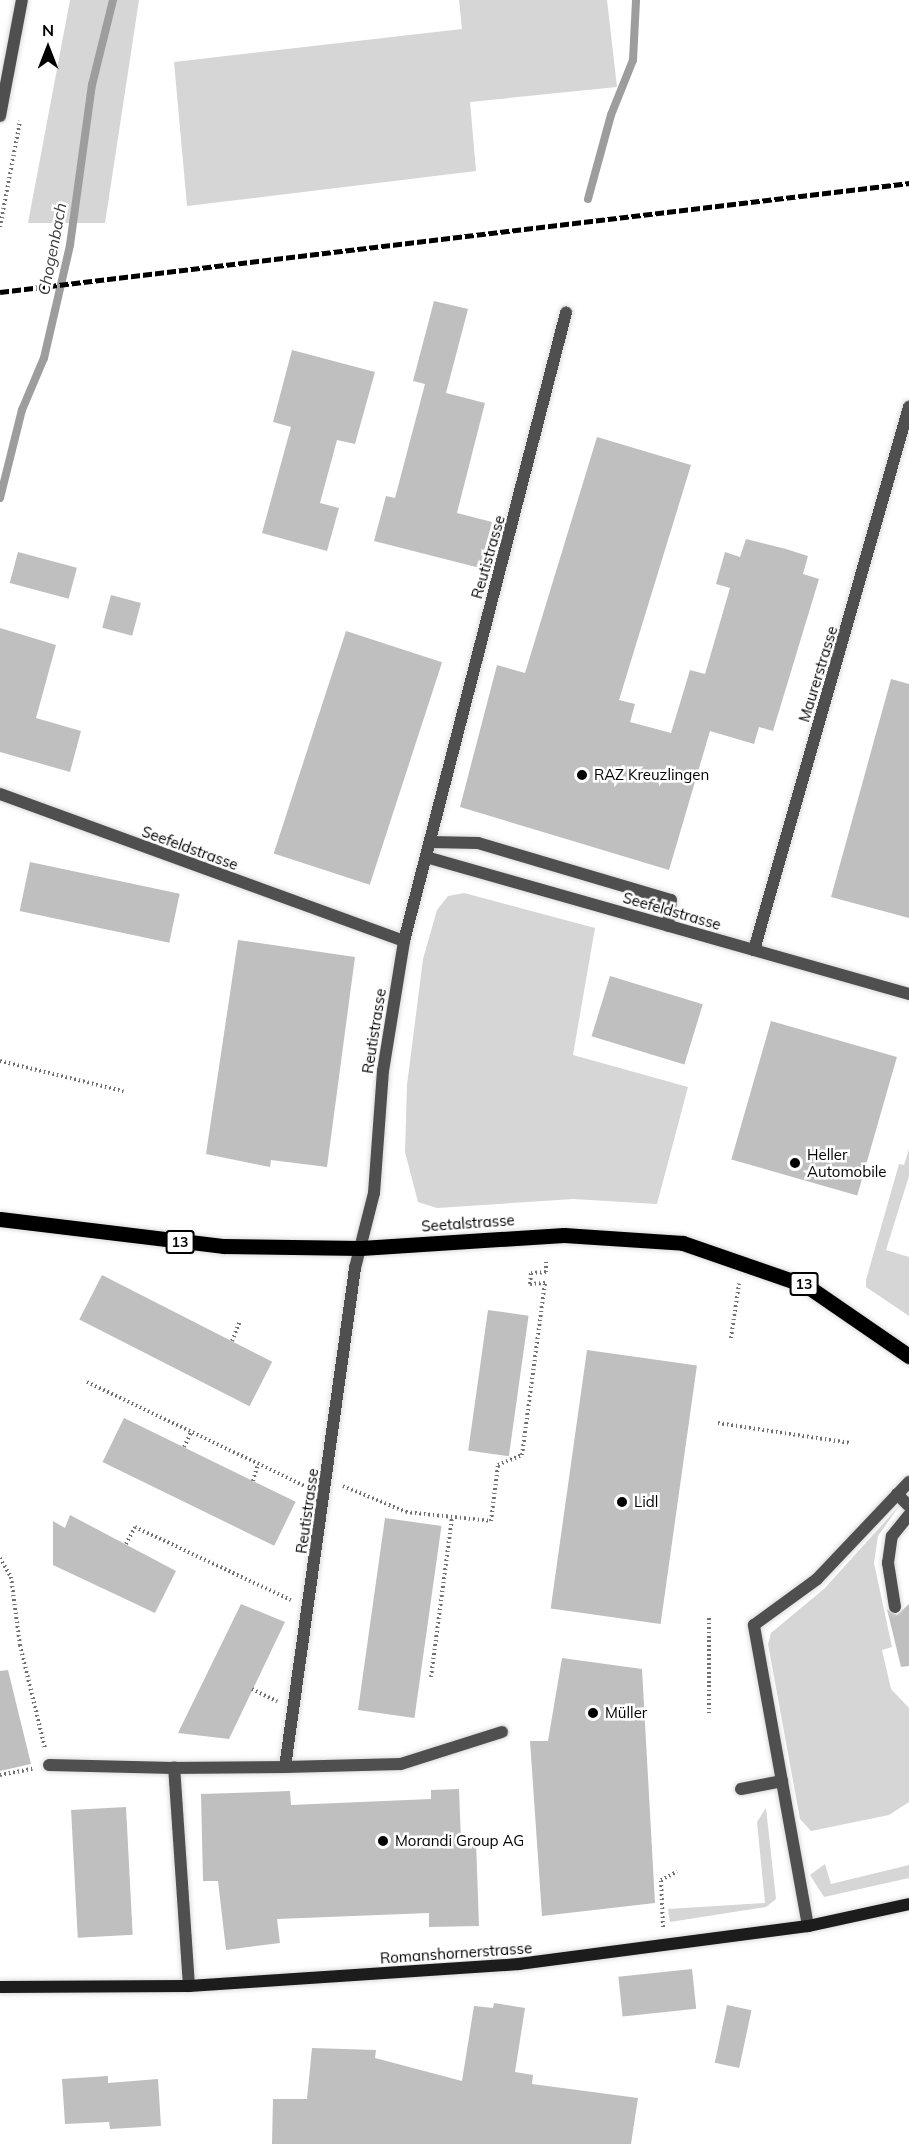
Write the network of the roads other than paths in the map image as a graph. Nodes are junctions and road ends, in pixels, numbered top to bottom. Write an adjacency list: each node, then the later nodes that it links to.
1 (22, 0): 2 (street)
2 (0, 116)
3 (566, 314): 6 (street, Reutistrasse)
4 (909, 407): 10 (street, Maurerstrasse)
5 (0, 794): 9 (street, Seefeldstrasse)
6 (430, 842): 7 (street, Reutistrasse); 8 (street)
7 (426, 857): 8 (street, Seefeldstrasse); 9 (street, Reutistrasse)
8 (668, 926): 10 (street, Seefeldstrasse)
9 (404, 941): 13 (street, Reutistrasse)
10 (754, 950): 11 (street, Seefeldstrasse)
11 (909, 994)
12 (0, 1219): 13 (main road, Seetalstrasse / 13)
13 (361, 1248): 14 (main road, Seetalstrasse / 13); 23 (street, Reutistrasse)
14 (909, 1356)
15 (909, 1482): 16 (street)
16 (897, 1494): 17 (street); 24 (street)
17 (909, 1506)
18 (909, 1515): 19 (street)
19 (895, 1607)
20 (502, 1732): 23 (street)
21 (49, 1765): 22 (street)
22 (174, 1767): 23 (street); 28 (street)
23 (285, 1767)
24 (782, 1781): 25 (street); 27 (street)
25 (741, 1789)
26 (909, 1904): 27 (street, Romanshornerstrasse)
27 (808, 1926): 28 (street, Romanshornerstrasse)
28 (189, 1986): 29 (street, Romanshornerstrasse)
29 (0, 1987)

